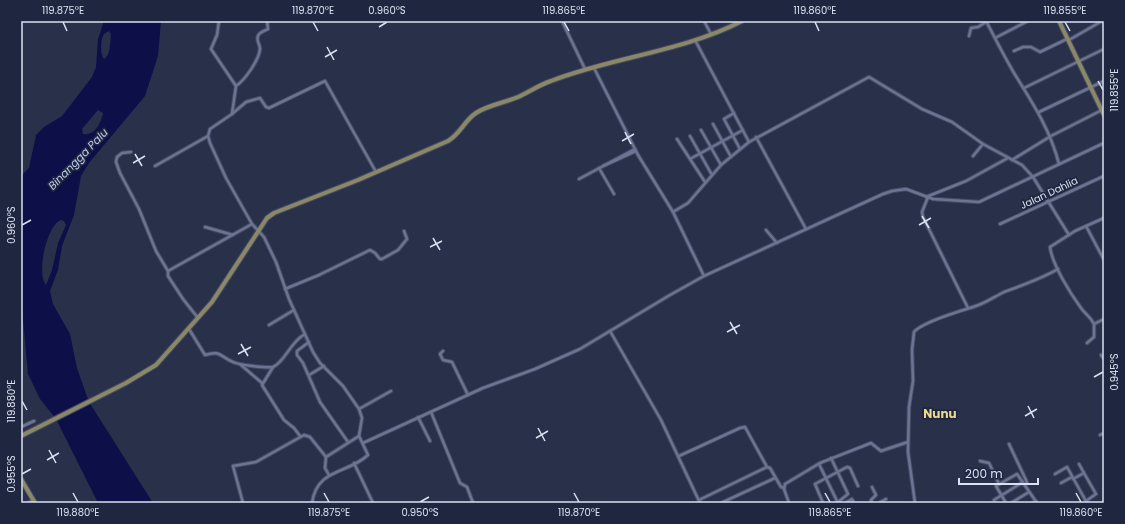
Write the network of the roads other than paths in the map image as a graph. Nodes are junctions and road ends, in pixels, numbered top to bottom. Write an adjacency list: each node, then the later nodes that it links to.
1 (219, 21): 21 (street)
2 (268, 21): 21 (street)
3 (562, 21): 19 (street)
4 (704, 21): 10 (street)
5 (742, 21): 10 (street)
6 (1028, 21): 12 (street)
7 (1059, 21): 14 (street)
8 (1102, 21): 14 (street)
9 (986, 22): 11 (street); 12 (street)
10 (711, 34): 13 (street)
11 (969, 36)
12 (995, 38): 23 (street)
13 (695, 40): 18 (street); 26 (street)
14 (1068, 40): 16 (street); 17 (street)
15 (1104, 49): 17 (street)
16 (1014, 51)
17 (1079, 62): 22 (street); 23 (street)
18 (593, 67): 19 (street); 44 (street)
19 (585, 70): 56 (street)
20 (1104, 81): 22 (street)
21 (236, 86): 27 (street)
22 (1091, 87): 24 (street); 25 (street)
23 (1024, 88): 25 (street)
24 (1103, 110): 28 (street); 35 (street)
25 (1039, 112): 35 (street)
26 (734, 113): 31 (street); 34 (street)
27 (232, 114): 32 (street); 56 (street)
28 (1104, 115)
29 (713, 124): 38 (street)
30 (701, 130): 42 (street)
31 (743, 130): 34 (street); 39 (street)
32 (208, 136): 54 (street); 67 (street)
33 (690, 136): 46 (street)
34 (733, 136): 38 (street); 43 (street)
35 (1051, 136): 51 (street); 52 (street)
36 (756, 137): 39 (street); 41 (street); 72 (street)
37 (677, 139): 50 (street)
38 (722, 142): 42 (street); 48 (street)
39 (749, 142): 43 (street)
40 (1104, 143): 52 (street)
41 (982, 144): 47 (street); 49 (street)
42 (711, 148): 46 (street); 53 (street)
43 (740, 149): 48 (street)
44 (636, 150): 55 (street); 65 (street)
45 (132, 152): 82 (street)
46 (700, 154): 50 (street); 57 (street)
47 (973, 156)
48 (731, 157): 53 (street)
49 (1008, 158): 51 (street); 63 (street)
50 (690, 160): 61 (street)
51 (1012, 160): 59 (street)
52 (1059, 164): 59 (street)
53 (721, 165): 57 (street)
54 (155, 166)
55 (599, 168): 60 (street); 62 (street)
56 (376, 172): 74 (street)
57 (712, 175): 61 (street)
58 (1104, 176): 64 (street, Jalan Dahlia)
59 (1033, 177): 63 (street); 64 (street)
60 (579, 179)
61 (705, 182): 65 (street)
62 (614, 194)
63 (927, 197): 72 (street); 85 (street)
64 (1049, 202): 68 (street, Jalan Dahlia); 76 (street)
65 (673, 212): 83 (street)
66 (1104, 218): 69 (street)
67 (252, 224): 74 (street); 75 (street)
68 (1000, 224)
69 (1086, 226): 76 (street); 79 (street)
70 (205, 227): 75 (street)
71 (766, 230): 77 (street)
72 (806, 230): 77 (street)
73 (404, 231): 84 (street)
74 (258, 232): 84 (street); 87 (street)
75 (234, 235): 82 (street)
76 (1069, 235): 81 (street)
77 (777, 243): 83 (street)
78 (1104, 248): 79 (street)
79 (1100, 250): 80 (street)
80 (1104, 260)
81 (1058, 269): 85 (street); 89 (street)
82 (168, 271): 87 (street)
83 (704, 276): 92 (street)
84 (285, 289): 86 (street)
85 (968, 308): 118 (street)
86 (294, 310): 90 (street); 93 (street)
87 (198, 318): 91 (street)
88 (1104, 319): 89 (street)
89 (1094, 324): 95 (street)
90 (269, 325)
91 (189, 329): 99 (street); 113 (street)
92 (610, 331): 105 (street); 121 (street)
93 (305, 334): 94 (street); 100 (street)
94 (309, 342): 101 (street); 102 (street)
95 (1087, 343)
96 (443, 351): 105 (street)
97 (1101, 355): 98 (street)
98 (1104, 359)
99 (241, 365): 100 (street); 103 (street)
100 (274, 366): 103 (street)
101 (324, 366): 102 (street); 106 (street)
102 (309, 375): 117 (street)
103 (262, 383): 114 (street)
104 (391, 391): 106 (street)
105 (468, 395): 107 (street)
106 (359, 409): 115 (street)
107 (431, 412): 108 (street); 156 (street)
108 (418, 417): 116 (street); 119 (street)
109 (34, 421): 110 (street)
110 (21, 427)
111 (1104, 433): 112 (street)
112 (1100, 435)
113 (21, 436)
114 (300, 436): 122 (street); 153 (street)
115 (359, 436): 117 (street); 119 (street)
116 (430, 441)
117 (348, 442): 122 (street)
118 (908, 442): 123 (street); 164 (street)
119 (363, 444): 125 (street)
120 (1009, 444): 137 (street)
121 (679, 456): 128 (street); 148 (street)
122 (326, 457): 132 (street)
123 (831, 458): 126 (street); 129 (street)
124 (980, 461): 139 (street)
125 (354, 463): 132 (street); 155 (street)
126 (819, 464): 134 (street); 142 (street)
127 (1079, 464): 130 (street)
128 (767, 467): 133 (street); 148 (street)
129 (838, 472): 134 (street); 140 (street); 149 (street)
130 (1084, 473): 135 (street); 151 (street)
131 (1055, 474): 135 (street)
132 (329, 476): 154 (street)
133 (775, 478): 142 (street); 157 (street)
134 (826, 478): 149 (street); 159 (street)
135 (1073, 478): 138 (street); 151 (street)
136 (21, 479): 147 (street)
137 (1024, 483): 139 (street); 143 (street); 144 (street)
138 (1061, 483)
139 (999, 484): 144 (street)
140 (858, 486)
141 (872, 487): 162 (street)
142 (784, 488): 158 (street)
143 (1029, 492): 150 (street); 166 (street)
144 (1001, 496): 146 (street); 165 (street)
145 (886, 500): 163 (street)
146 (994, 500)
147 (35, 502): 152 (street)
148 (699, 502)
149 (837, 502)
150 (1037, 502): 167 (street)
151 (1086, 502)
152 (28, 503)
153 (243, 503)
154 (312, 503)
155 (373, 503)
156 (473, 503)
157 (721, 503)
158 (789, 503)
159 (823, 503)
160 (845, 503): 161 (street)
161 (854, 503)
162 (872, 503)
163 (879, 503)
164 (915, 503)
165 (1006, 503)
166 (1011, 503)
167 (1032, 503)

